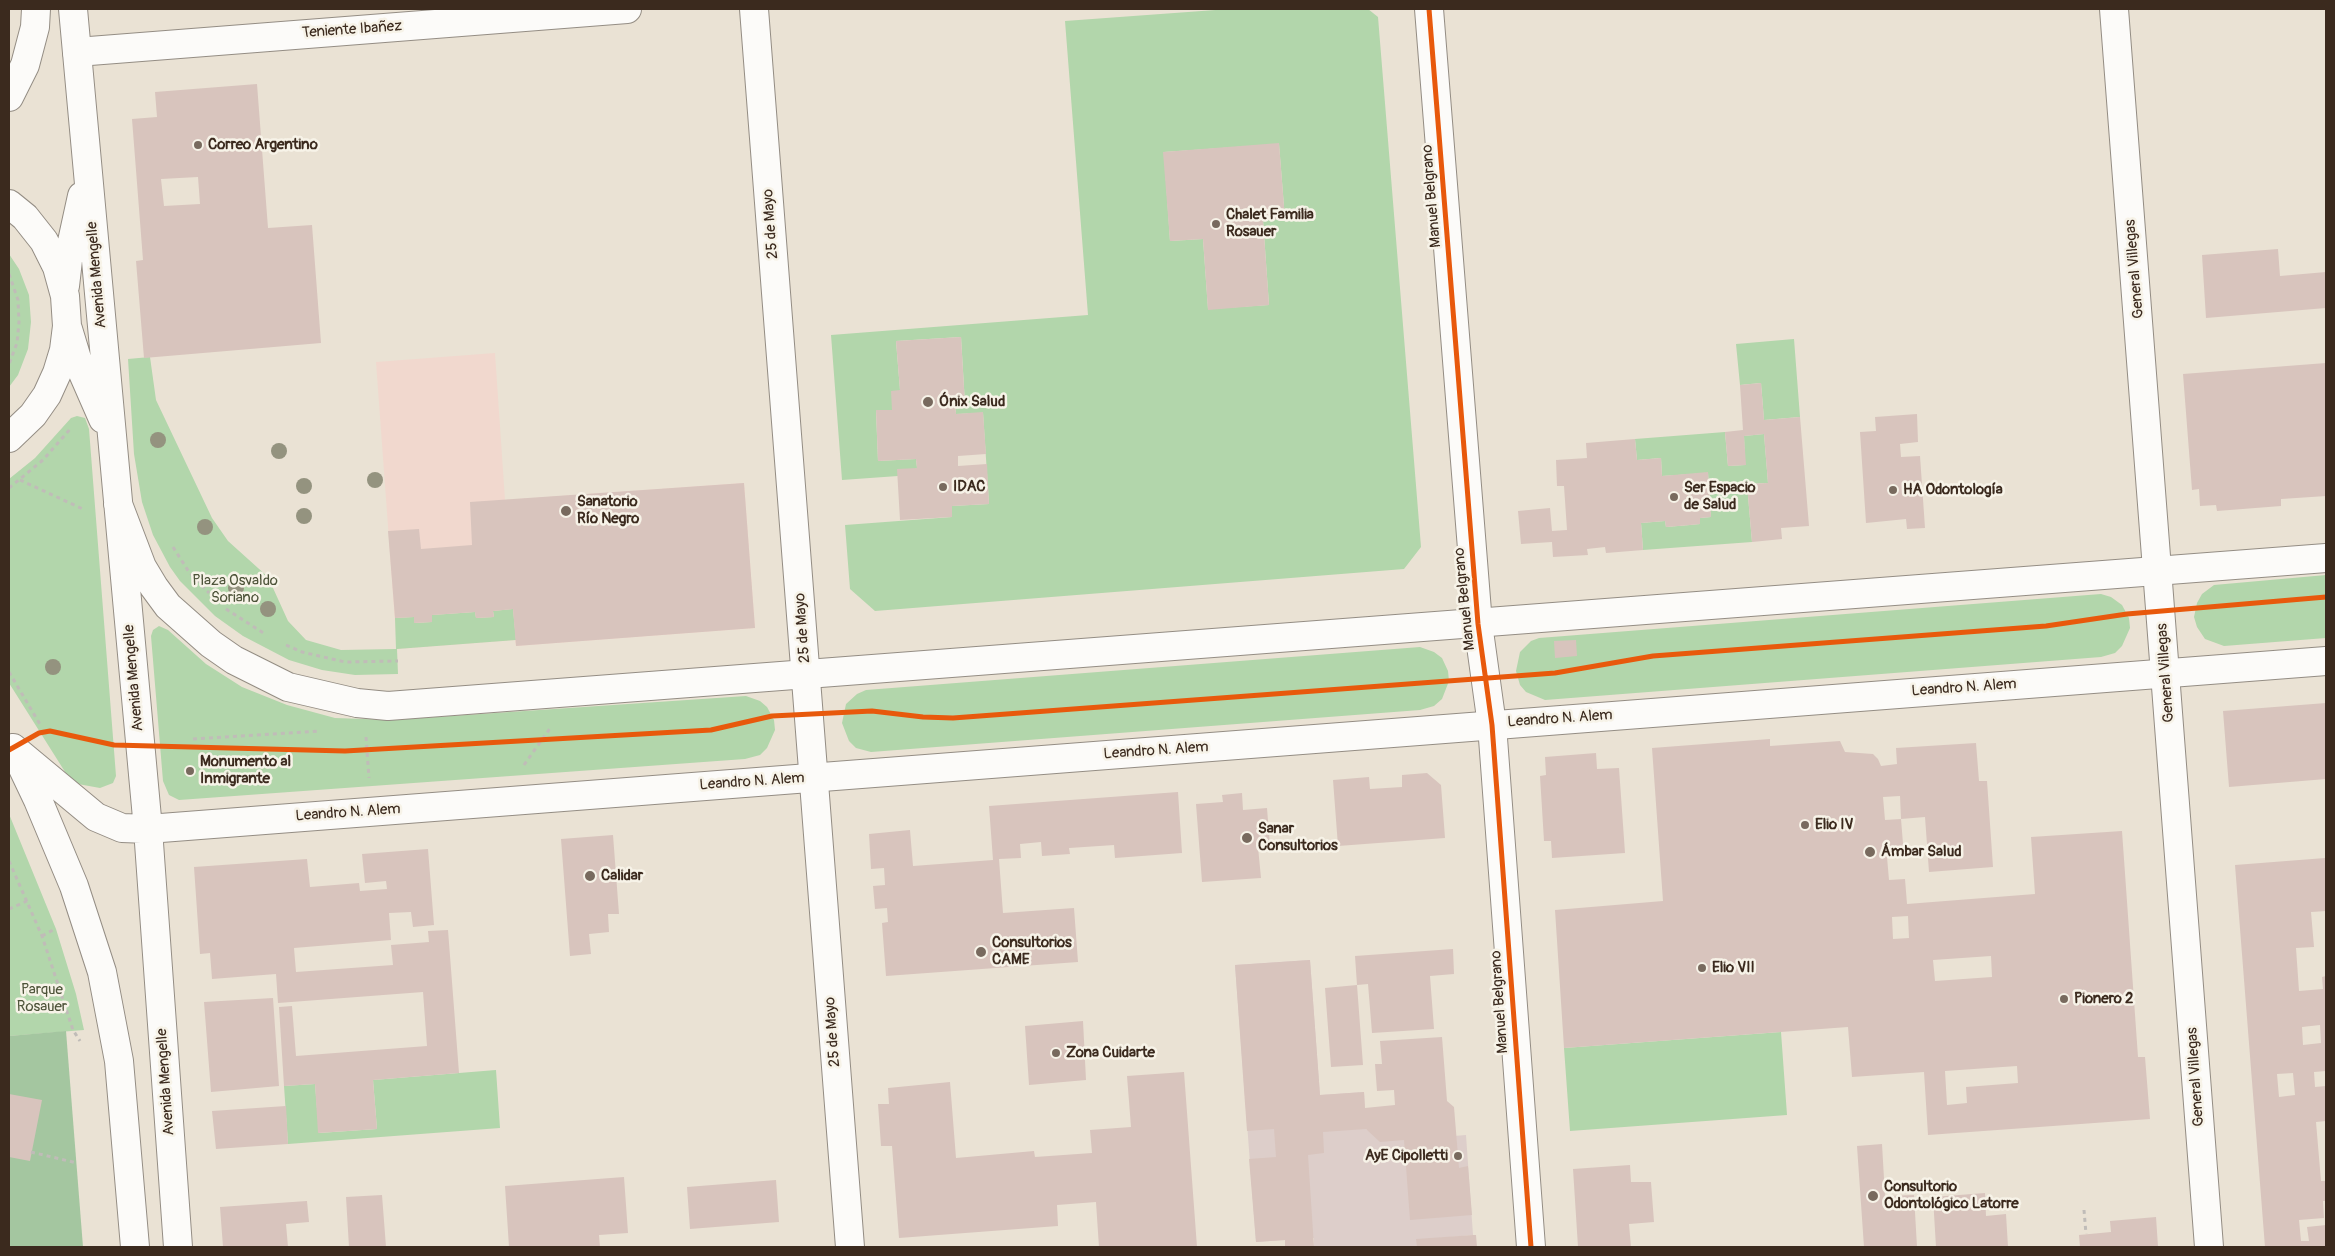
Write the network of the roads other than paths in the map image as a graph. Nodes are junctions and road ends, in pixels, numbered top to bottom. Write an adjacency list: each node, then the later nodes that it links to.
1 (36, 9): 8 (main road)
2 (73, 9): 7 (main road, Avenida Mengelle)
3 (626, 9): 7 (main road, Teniente Ibañez)
4 (754, 9): 21 (main road, 25 de Mayo)
5 (1429, 9): 18 (main road, Manuel Belgrano)
6 (2114, 9): 17 (main road, General Villegas)
7 (77, 52): 9 (main road, Avenida Mengelle)
8 (12, 90)
9 (88, 170): 11 (main road, Avenida Mengelle); 14 (main road, Avenida Mengelle)
10 (9, 204): 11 (main road)
11 (65, 296): 12 (main road)
12 (67, 326): 13 (main road); 14 (main road)
13 (9, 438)
14 (112, 439): 15 (main road, Avenida Mengelle)
15 (106, 509): 21 (main road); 25 (main road, Avenida Mengelle)
16 (2326, 558): 17 (main road)
17 (2159, 571): 18 (main road); 20 (main road, General Villegas)
18 (1478, 624): 21 (main road); 22 (main road, Manuel Belgrano)
19 (2326, 661): 20 (main road, Leandro N. Alem)
20 (2166, 673): 22 (main road, Leandro N. Alem); 30 (main road, General Villegas)
21 (806, 675): 24 (main road, 25 de Mayo)
22 (1492, 725): 24 (main road, Leandro N. Alem); 29 (main road, Manuel Belgrano)
23 (11, 744): 25 (main road, Leandro N. Alem); 26 (main road)
24 (814, 777): 25 (main road, Leandro N. Alem); 28 (main road, 25 de Mayo)
25 (148, 829): 27 (main road, Avenida Mengelle)
26 (135, 1247)
27 (178, 1247)
28 (850, 1247)
29 (1531, 1247)
30 (2209, 1247)

